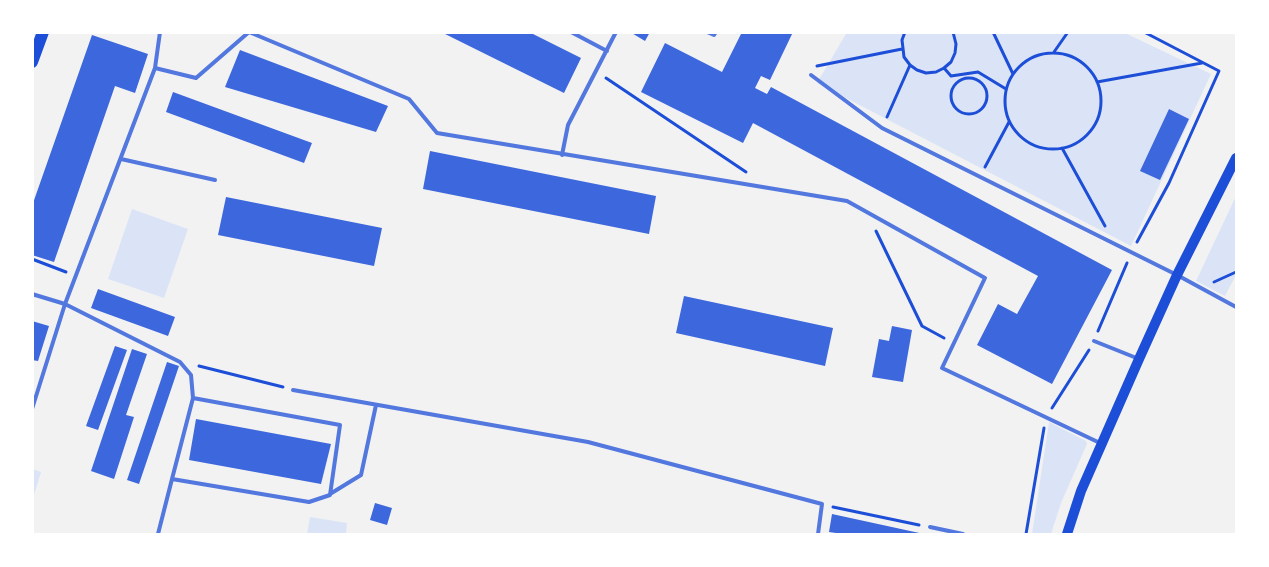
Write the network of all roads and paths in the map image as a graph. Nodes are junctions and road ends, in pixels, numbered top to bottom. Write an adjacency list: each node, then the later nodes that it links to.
1 (43, 32): 18 (main road)
2 (160, 32): 22 (lane)
3 (249, 32): 14 (lane); 22 (lane)
4 (267, 32): 14 (lane)
5 (571, 32): 16 (lane)
6 (616, 32): 16 (lane)
7 (707, 32): 8 (lane)
8 (716, 32)
9 (905, 32): 15 (path)
10 (953, 32): 23 (path)
11 (993, 32): 25 (path)
12 (1068, 32): 17 (path)
13 (1144, 32): 19 (path)
14 (264, 39): 34 (lane)
15 (902, 49): 20 (path); 21 (path)
16 (607, 51): 24 (lane)
17 (1054, 52): 25 (path); 28 (path)
18 (32, 62)
19 (1204, 63): 28 (path); 42 (path)
20 (910, 65): 23 (path); 32 (path)
21 (815, 67)
22 (156, 68): 36 (lane)
23 (944, 68): 27 (path)
24 (596, 72): 34 (lane); 37 (path)
25 (1013, 74): 30 (path)
26 (811, 75): 32 (lane)
27 (951, 76): 29 (path); 30 (path)
28 (1097, 82): 33 (path)
29 (954, 86): 29 (path)
30 (1006, 89): 31 (path)
31 (1009, 122): 33 (path); 38 (path)
32 (882, 128): 38 (lane)
33 (1062, 148): 41 (path)
34 (562, 155): 40 (lane)
35 (1236, 158): 45 (main road)
36 (121, 159): 39 (lane); 46 (lane)
37 (747, 173)
38 (980, 177): 42 (lane)
39 (215, 180)
40 (867, 212): 52 (path); 52 (lane)
41 (1107, 229)
42 (1131, 252): 45 (lane); 51 (path)
43 (32, 259): 46 (path)
44 (1236, 272): 47 (path)
45 (1177, 275): 47 (lane); 53 (main road)
46 (76, 276): 49 (lane)
47 (1201, 288): 50 (lane)
48 (32, 294): 49 (lane)
49 (65, 304): 54 (lane); 58 (lane)
50 (1236, 307)
51 (1094, 341): 53 (lane); 59 (path)
52 (954, 343): 59 (lane)
53 (1139, 359): 60 (main road)
54 (180, 362): 55 (path); 56 (lane)
55 (294, 390): 57 (lane)
56 (192, 398): 61 (lane); 62 (lane)
57 (376, 405): 62 (lane); 63 (lane)
58 (32, 410)
59 (1046, 418): 60 (lane); 69 (path)
60 (1102, 444): 70 (main road)
61 (172, 479): 62 (lane); 66 (lane)
62 (330, 495)
63 (822, 504): 64 (path); 67 (lane)
64 (930, 527): 65 (lane)
65 (949, 533): 68 (lane)
66 (158, 534)
67 (818, 534)
68 (963, 534)
69 (1026, 534)
70 (1067, 534)

